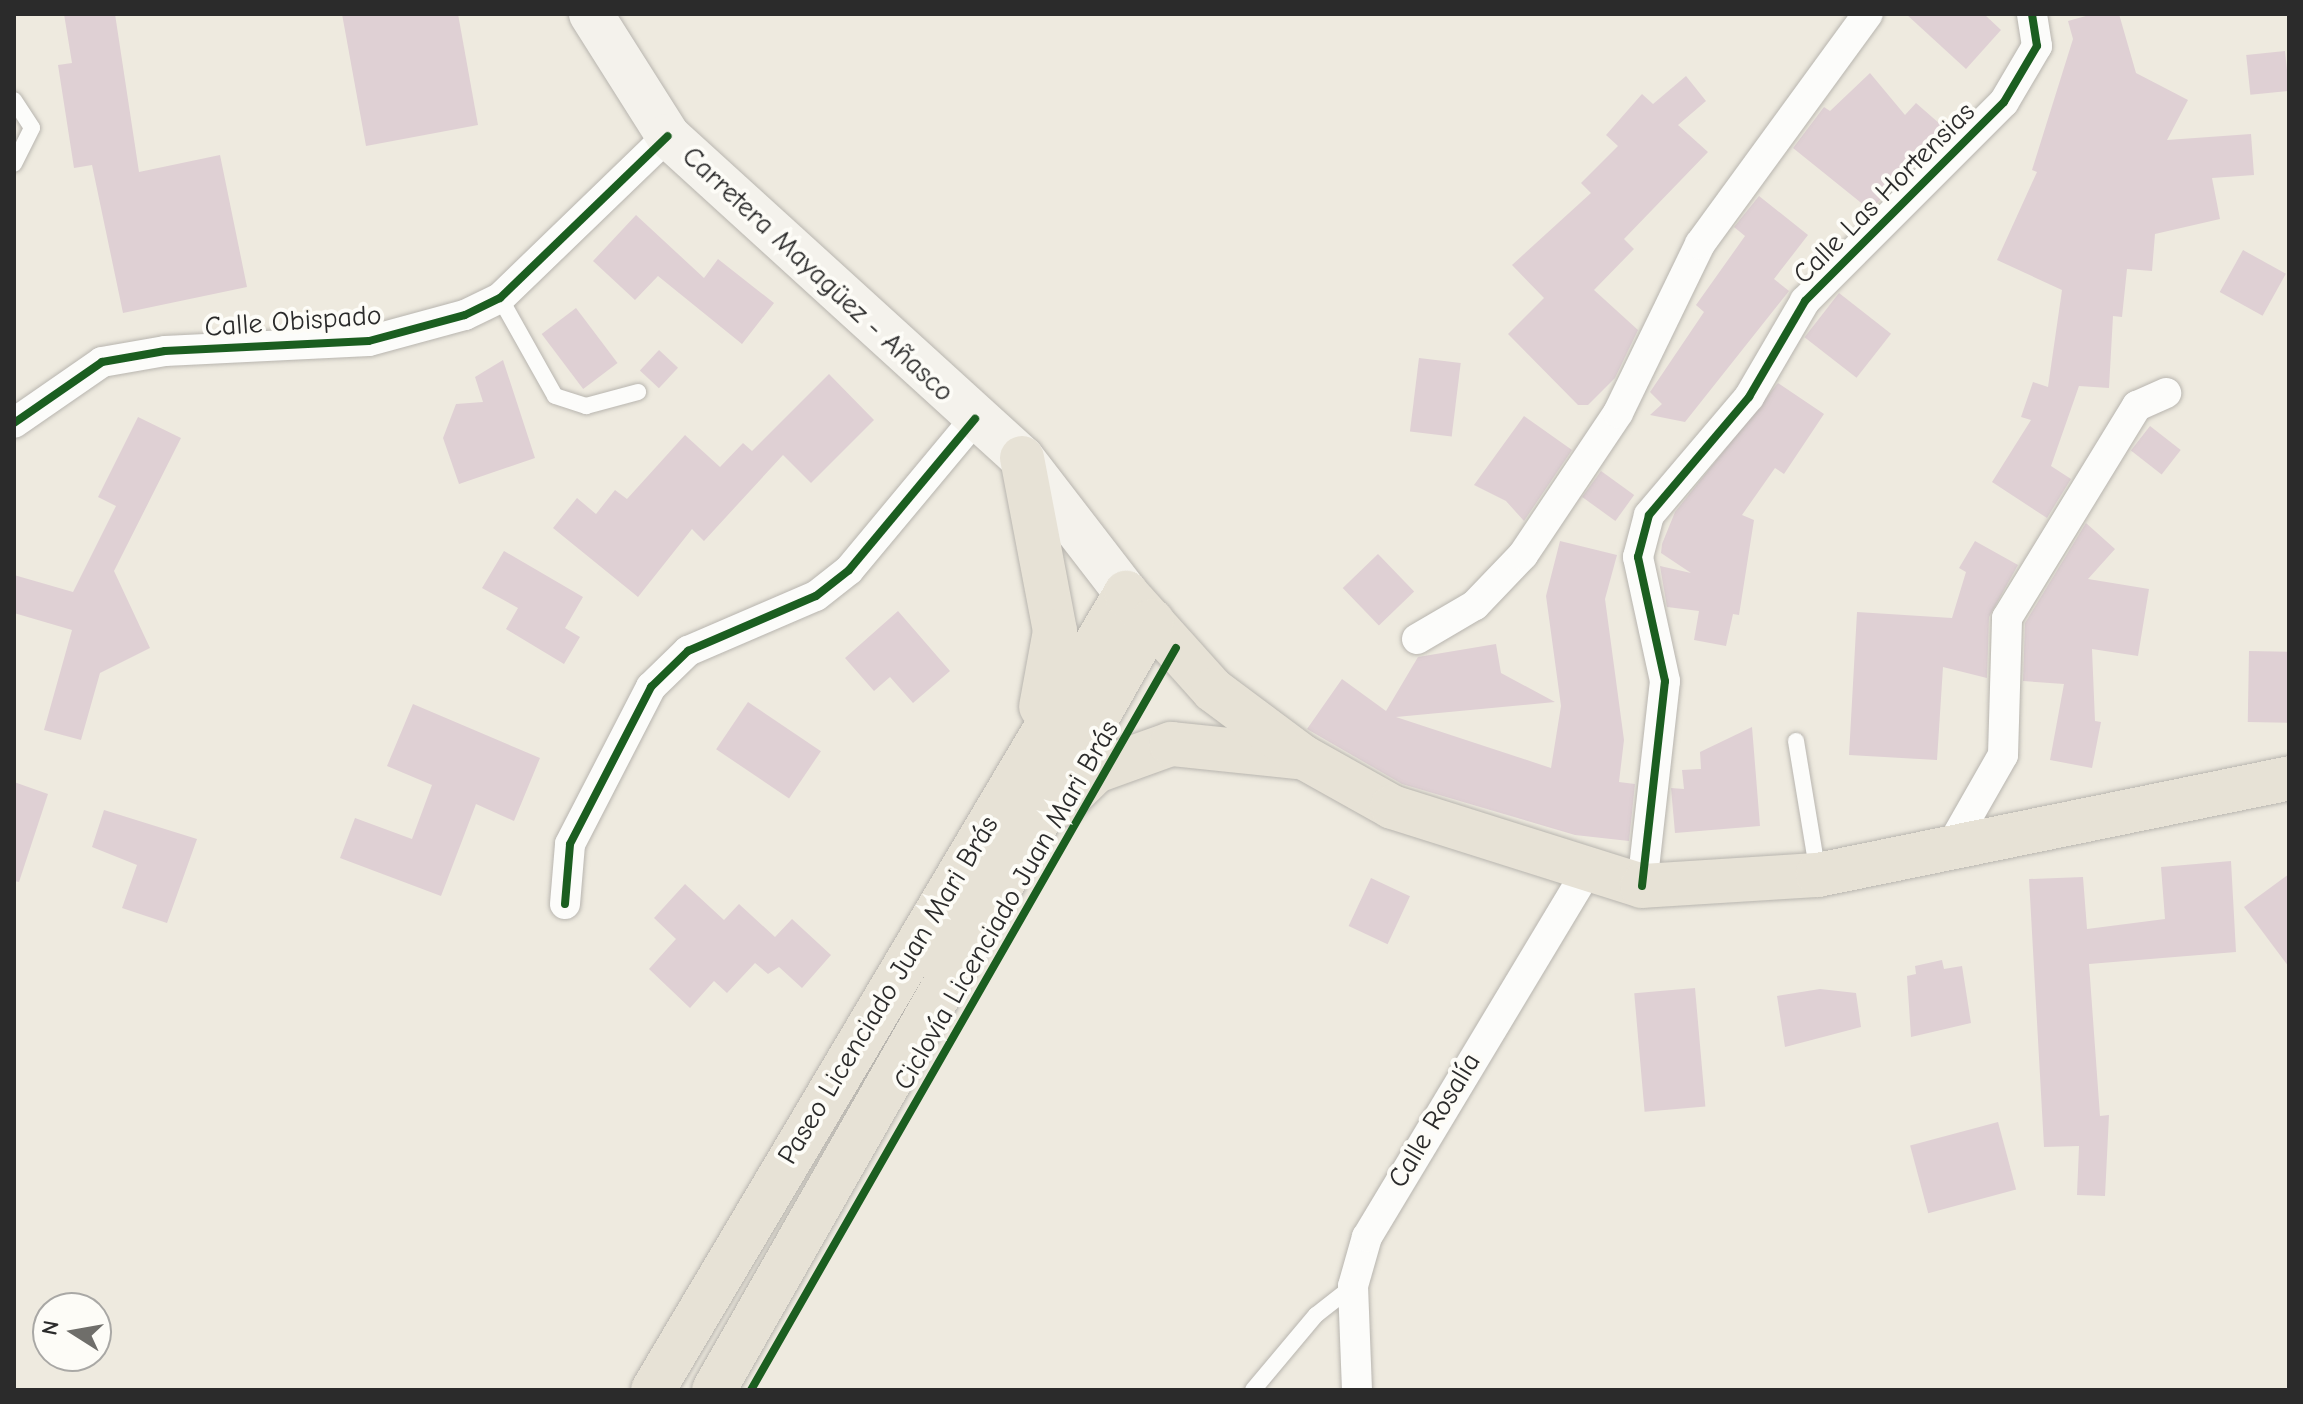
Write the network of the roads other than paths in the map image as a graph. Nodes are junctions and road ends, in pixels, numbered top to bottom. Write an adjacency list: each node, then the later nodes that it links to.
1 (591, 14): 5 (main road, Carretera Mayagüez - Añasco)
2 (1868, 14): 14 (street)
3 (2032, 14): 23 (street, Calle Las Hortensias)
4 (14, 100): 6 (lane)
5 (668, 136): 7 (street, Calle Obispado); 10 (main road, Carretera Mayagüez - Añasco)
6 (14, 164)
7 (500, 298): 8 (lane); 11 (street, Calle Obispado)
8 (638, 392)
9 (2166, 393): 20 (street)
10 (975, 419): 12 (main road, Carretera Mayagüez - Añasco); 24 (street)
11 (14, 423)
12 (1022, 458): 13 (main road, Carretera Mayagüez - Añasco); 16 (main road)
13 (1139, 607): 16 (main road, Paseo Licenciado Juan Mari Brás); 17 (main road); 19 (main road, Paseo Licenciado Juan Mari Brás)
14 (1417, 639)
15 (1796, 741): 22 (lane)
16 (1029, 754): 26 (main road, Paseo Licenciado Juan Mari Brás)
17 (1303, 757): 19 (main road); 21 (main road)
18 (2289, 778): 20 (main road)
19 (1037, 828): 27 (main road, Paseo Licenciado Juan Mari Brás)
20 (1950, 848): 22 (main road)
21 (1586, 872): 23 (main road); 25 (street, Calle Rosalía)
22 (1818, 875): 23 (main road)
23 (1642, 886)
24 (565, 904)
25 (1353, 1286): 28 (lane); 29 (street, Calle Rosalía)
26 (653, 1390)
27 (714, 1390)
28 (1253, 1390)
29 (1357, 1390)

